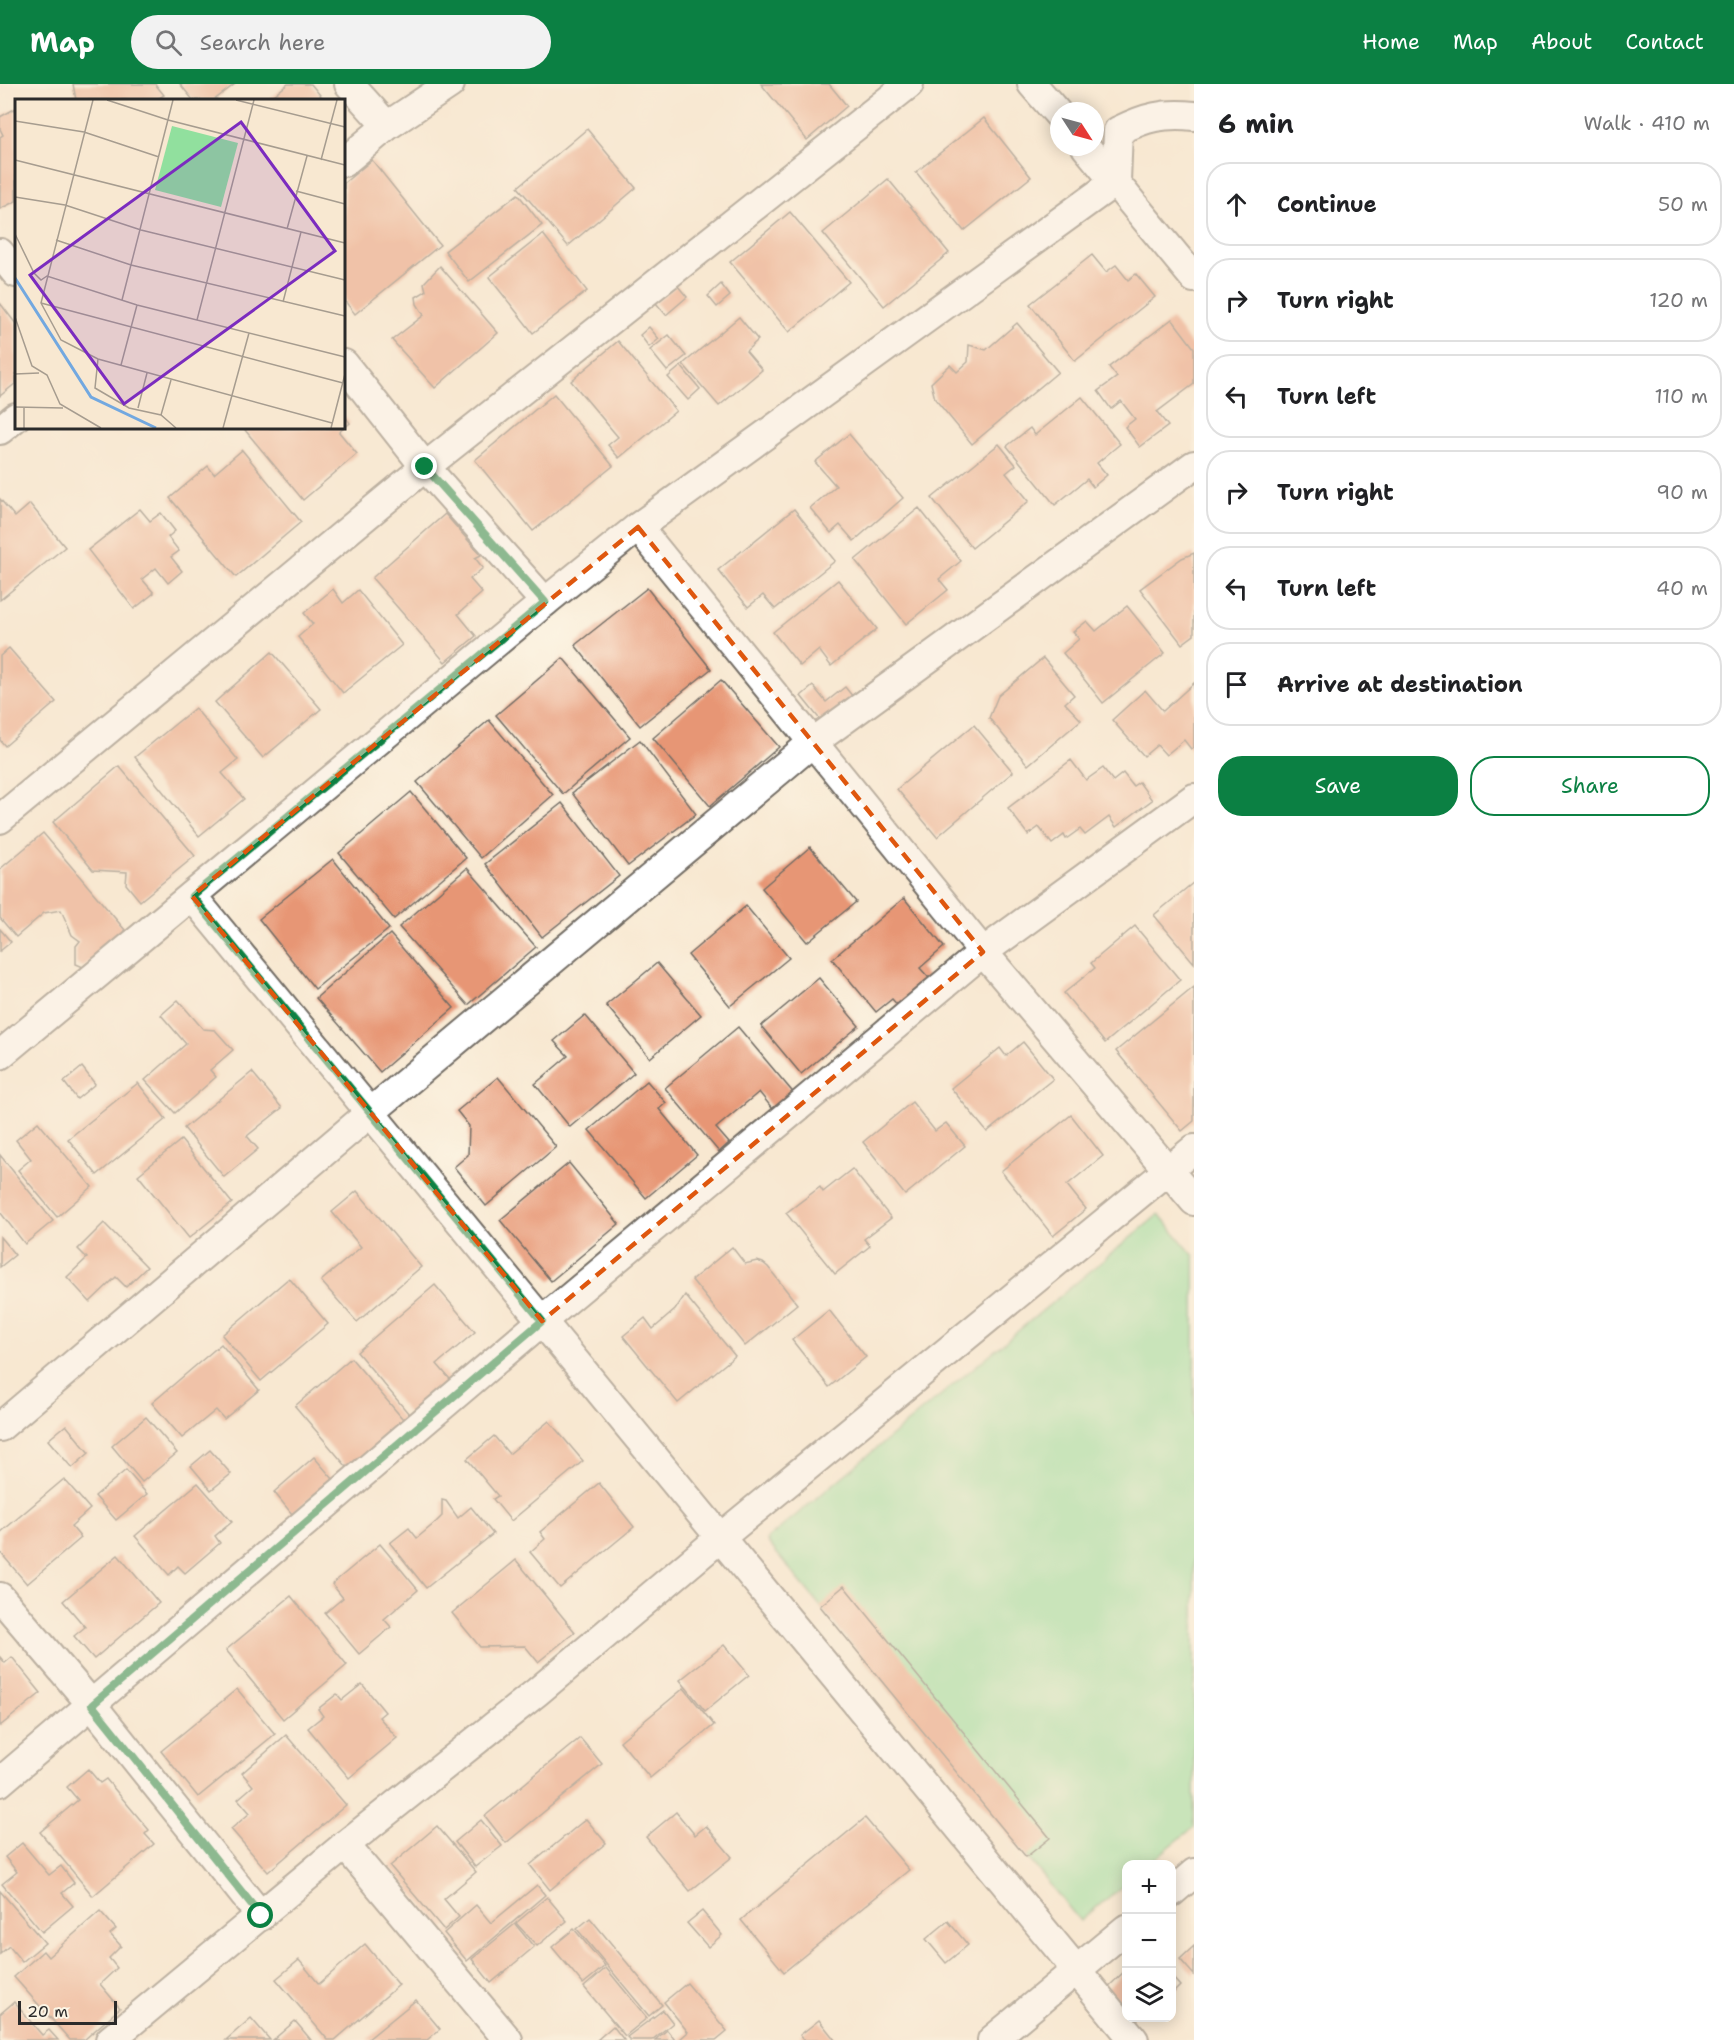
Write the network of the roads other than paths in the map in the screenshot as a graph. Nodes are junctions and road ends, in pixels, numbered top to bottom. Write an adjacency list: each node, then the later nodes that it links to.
1 (349, 84): 7 (street)
2 (450, 84): 7 (street)
3 (909, 84): 18 (street)
4 (1032, 84): 5 (street)
5 (1050, 105)
6 (1194, 116): 10 (street)
7 (387, 126): 9 (street)
8 (1094, 156): 10 (street)
9 (345, 161)
10 (1116, 181): 13 (street); 19 (street)
11 (0, 253): 12 (street)
12 (15, 272)
13 (1194, 278)
14 (345, 365): 18 (street)
15 (15, 418): 16 (street)
16 (0, 430)
17 (1194, 465): 21 (street)
18 (425, 467): 20 (street); 23 (street)
19 (638, 527): 20 (street); 21 (street)
20 (545, 602): 24 (street)
21 (812, 743): 25 (street); 27 (street)
22 (1194, 798): 25 (street)
23 (0, 819)
24 (192, 896): 26 (street); 27 (street)
25 (982, 952): 29 (street); 31 (street)
26 (0, 1055)
27 (371, 1112): 31 (street); 32 (street)
28 (1194, 1149): 29 (street)
29 (1168, 1170): 30 (street); 33 (street)
30 (1194, 1201)
31 (542, 1321): 33 (street); 35 (street)
32 (0, 1427)
33 (720, 1538): 37 (street); 42 (street)
34 (0, 1597): 35 (street)
35 (92, 1705): 36 (street); 40 (street)
36 (0, 1782)
37 (345, 1845): 40 (street); 44 (street)
38 (1194, 1873): 39 (street)
39 (1176, 1889)
40 (261, 1916): 43 (street)
41 (1122, 1932): 42 (street)
42 (1076, 1970): 45 (street); 46 (street)
43 (110, 2040)
44 (508, 2040)
45 (992, 2040)
46 (1134, 2040)

